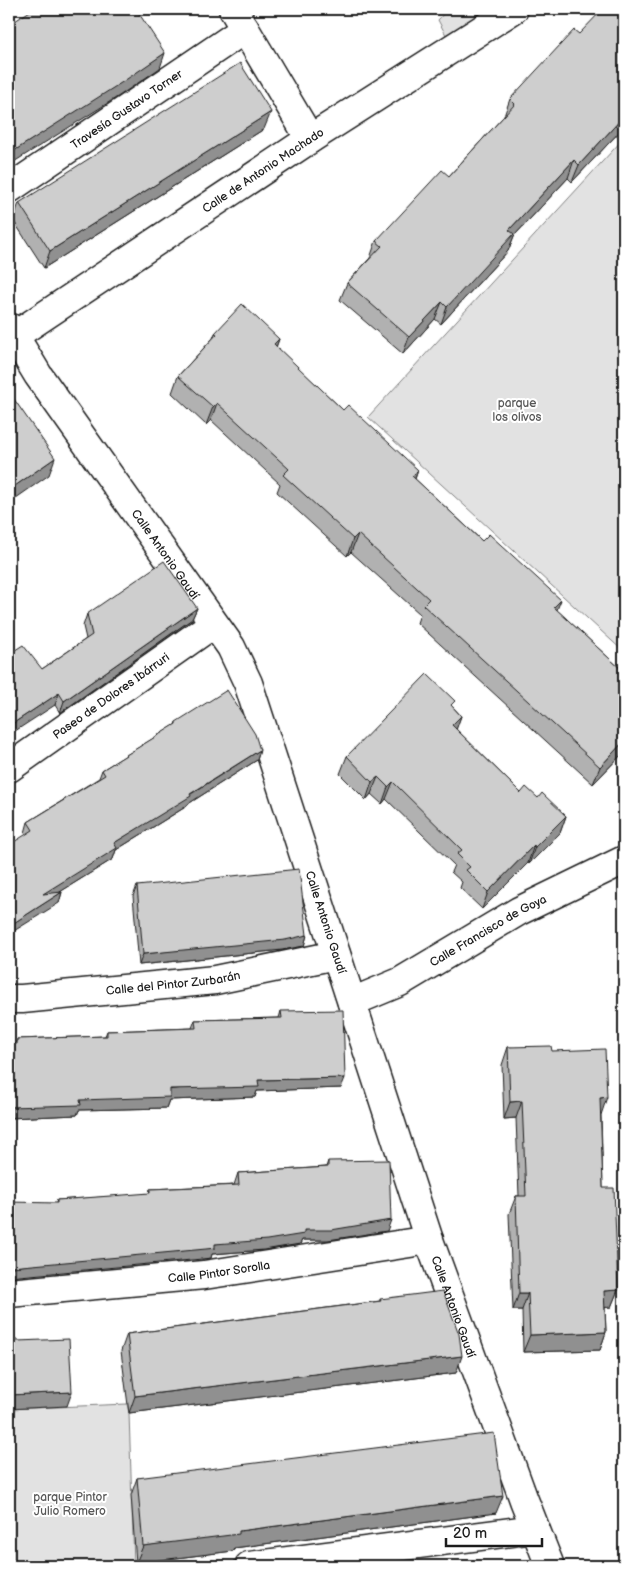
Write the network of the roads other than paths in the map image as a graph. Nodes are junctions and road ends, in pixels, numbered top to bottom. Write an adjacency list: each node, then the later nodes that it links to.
1 (514, 9): 3 (street, Calle de Antonio Machado)
2 (239, 19): 3 (street); 4 (street, Travesía Gustavo Torner)
3 (310, 139): 5 (street, Calle de Antonio Machado)
4 (9, 189)
5 (11, 332): 6 (street, Calle Antonio Gaudí)
6 (213, 624): 7 (street, Paseo de Dolores Ibárruri); 9 (street, Calle Antonio Gaudí)
7 (9, 768)
8 (624, 860): 11 (street, Calle Francisco de Goya)
9 (336, 956): 10 (street, Calle del Pintor Zurbarán); 11 (street, Calle Antonio Gaudí)
10 (9, 998)
11 (352, 1002): 12 (street, Calle Antonio Gaudí)
12 (429, 1240): 13 (street, Calle Pintor Sorolla); 14 (street, Calle Antonio Gaudí)
13 (9, 1293)
14 (535, 1529): 15 (street); 16 (street, Calle Antonio Gaudí)
15 (249, 1566)
16 (550, 1566)

